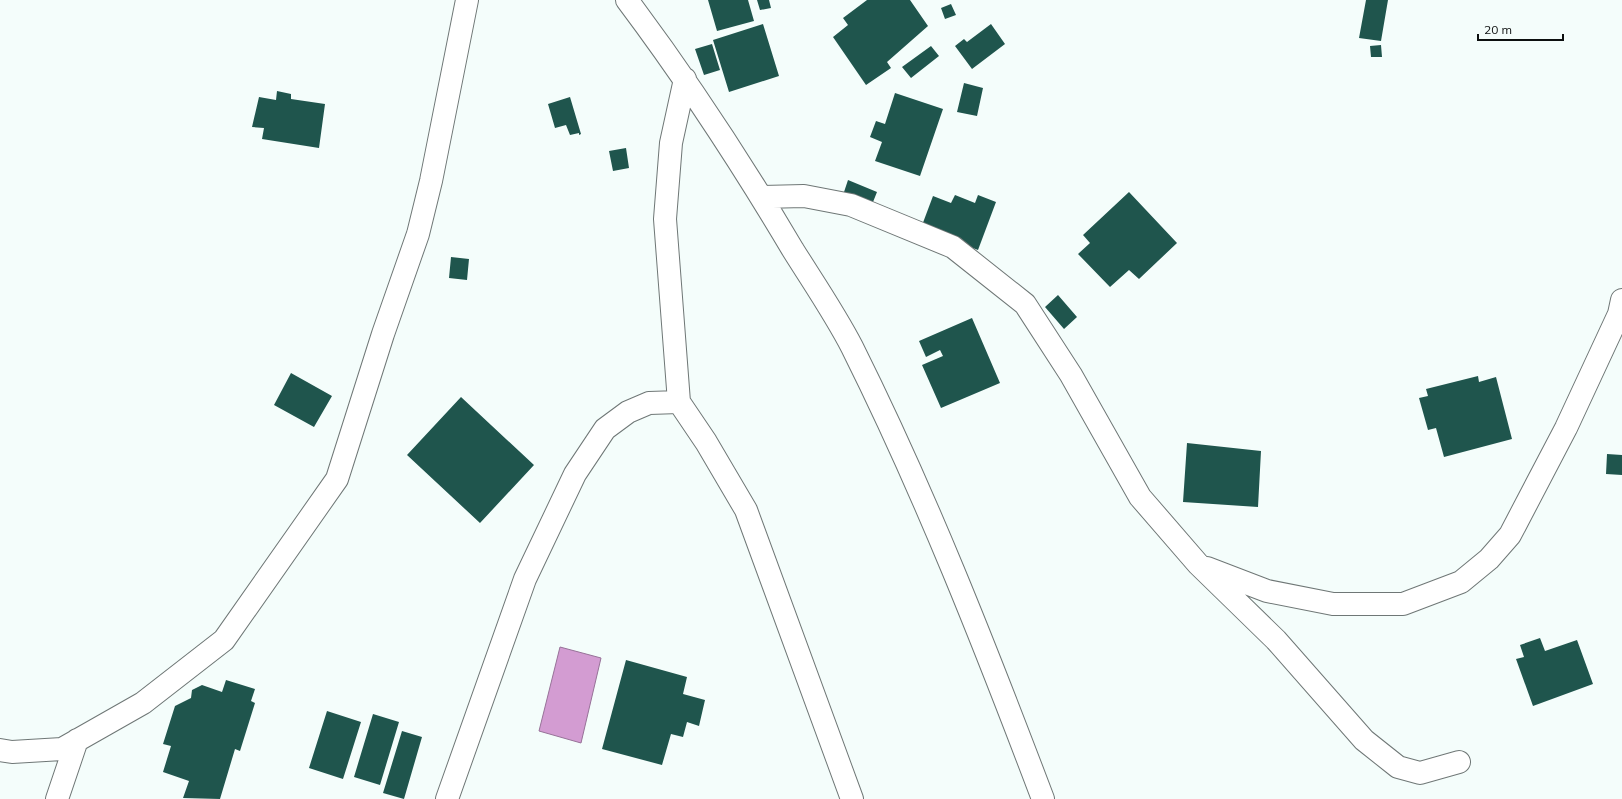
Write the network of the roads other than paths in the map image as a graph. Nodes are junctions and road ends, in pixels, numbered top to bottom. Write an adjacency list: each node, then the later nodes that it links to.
1 (467, 0): 8 (street)
2 (628, 0): 3 (street)
3 (685, 79): 4 (street); 6 (street)
4 (761, 197): 7 (street); 14 (street)
5 (1622, 300): 7 (street)
6 (679, 402): 12 (street); 13 (street)
7 (1198, 564): 10 (street)
8 (77, 740): 9 (street); 11 (street)
9 (0, 750)
10 (1459, 762)
11 (57, 799)
12 (447, 799)
13 (852, 799)
14 (1043, 799)

